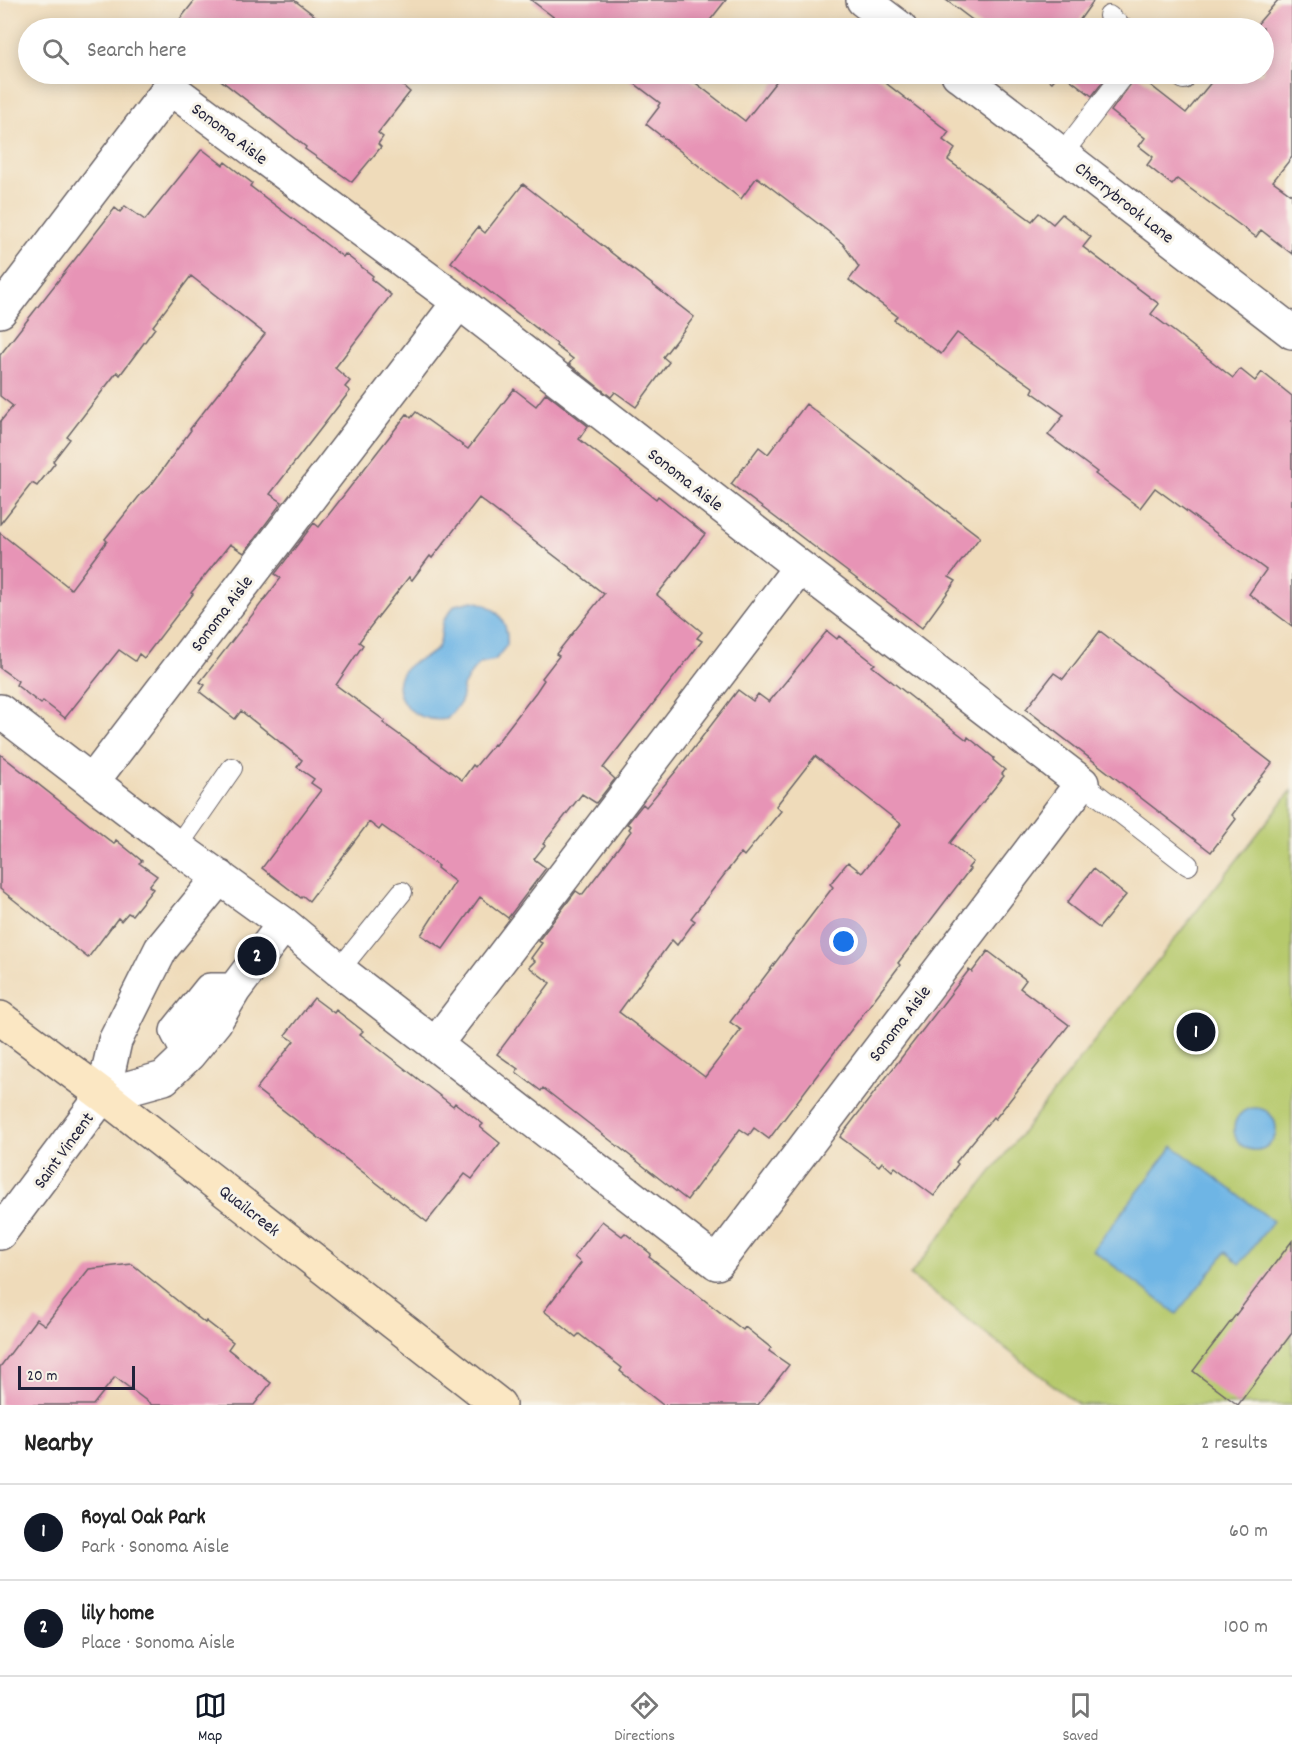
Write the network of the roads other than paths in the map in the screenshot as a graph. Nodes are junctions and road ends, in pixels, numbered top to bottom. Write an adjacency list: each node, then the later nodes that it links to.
1 (863, 0): 2 (street)
2 (887, 18)
3 (971, 84): 5 (street, Cherrybrook Lane)
4 (1116, 84): 5 (lane)
5 (1062, 154): 8 (street, Cherrybrook Lane)
6 (459, 302): 7 (street, Sonoma Aisle); 9 (street, Sonoma Aisle); 12 (street, Sonoma Aisle)
7 (0, 311)
8 (1292, 332)
9 (800, 567): 13 (street, Sonoma Aisle); 21 (street)
10 (0, 711): 12 (street, Sonoma Aisle)
11 (232, 768): 14 (lane)
12 (92, 782): 14 (street, Sonoma Aisle)
13 (1082, 783): 15 (lane); 21 (street, Sonoma Aisle)
14 (177, 847): 16 (street, Sonoma Aisle)
15 (1188, 865)
16 (220, 877): 18 (street, Sonoma Aisle); 22 (street)
17 (402, 892): 19 (lane)
18 (284, 924): 19 (street, Sonoma Aisle); 22 (street)
19 (339, 970): 21 (street, Sonoma Aisle)
20 (0, 1018): 22 (street, Quailcreek)
21 (435, 1045)
22 (103, 1095): 23 (street, Saint Vincent); 24 (street, Quailcreek)
23 (0, 1233)
24 (499, 1405)

